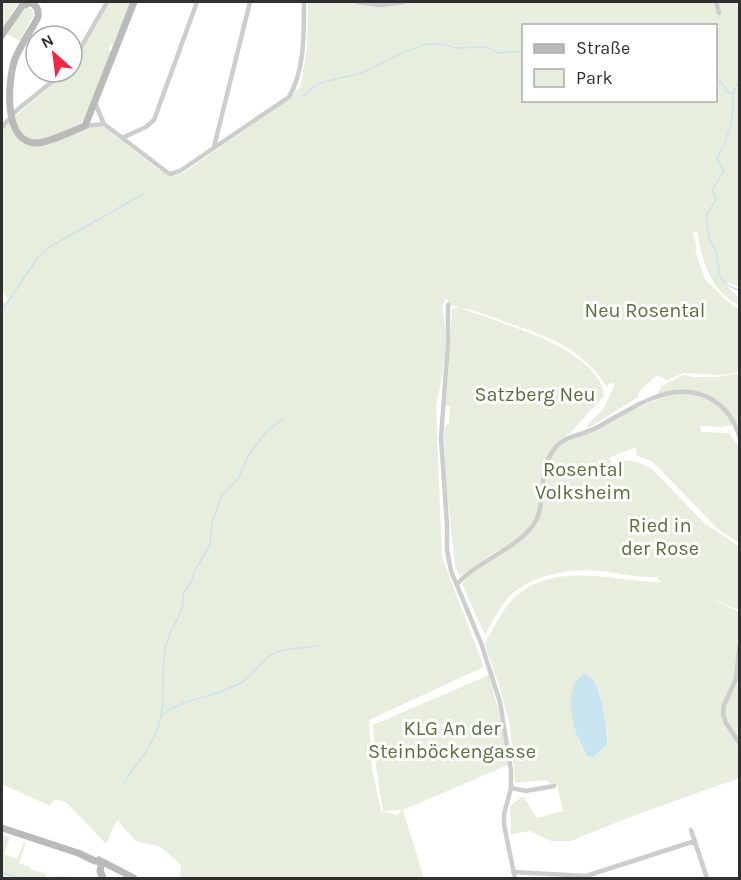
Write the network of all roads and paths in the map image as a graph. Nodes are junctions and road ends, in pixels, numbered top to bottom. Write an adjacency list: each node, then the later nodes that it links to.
1 (107, 2): 12 (street)
2 (134, 2): 14 (street)
3 (197, 2): 19 (street)
4 (250, 2): 20 (street)
5 (304, 2): 20 (street)
6 (358, 2): 7 (street)
7 (404, 2)
8 (716, 2): 10 (street)
9 (38, 4): 11 (street); 15 (street)
10 (719, 13)
11 (2, 35)
12 (84, 42)
13 (50, 84): 15 (street)
14 (95, 103): 16 (street); 17 (street)
15 (12, 116): 17 (street); 18 (street)
16 (104, 124): 17 (street); 19 (street)
17 (86, 126)
18 (2, 127)
19 (122, 138): 20 (street)
20 (214, 148)
21 (448, 305): 23 (street)
22 (740, 438): 23 (street)
23 (457, 584): 27 (street)
24 (740, 643): 25 (street)
25 (740, 744)
26 (554, 786): 27 (street)
27 (511, 788): 32 (street)
28 (2, 828): 31 (street)
29 (691, 830): 30 (street)
30 (695, 841): 32 (street); 36 (street)
31 (102, 862): 33 (street); 34 (street)
32 (513, 872): 35 (street)
33 (103, 877)
34 (134, 879)
35 (515, 879)
36 (707, 879)

